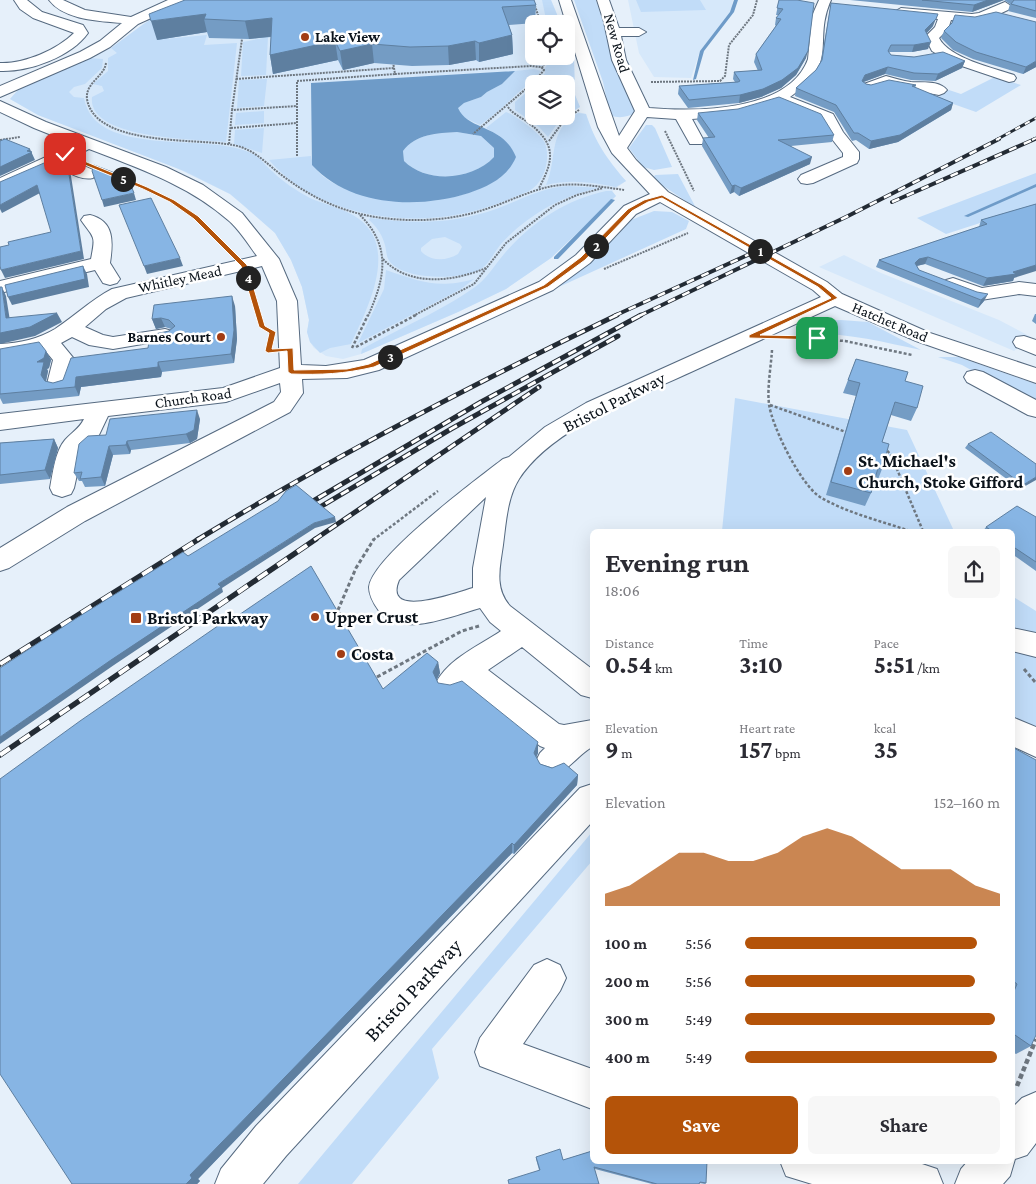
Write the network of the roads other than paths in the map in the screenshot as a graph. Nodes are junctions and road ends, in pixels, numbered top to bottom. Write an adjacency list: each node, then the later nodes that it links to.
1 (20, 0): 9 (street)
2 (179, 0): 12 (street)
3 (565, 0): 30 (street, Hatchet Road)
4 (603, 0): 13 (street, New Road)
5 (57, 2): 9 (street); 12 (street)
6 (820, 3): 7 (street); 22 (street)
7 (841, 6)
8 (889, 10): 10 (street)
9 (31, 11): 17 (street)
10 (941, 11): 11 (street); 15 (street)
11 (1003, 12)
12 (133, 21): 21 (street)
13 (613, 32): 14 (street); 24 (street, New Road)
14 (639, 32)
15 (944, 52): 16 (street); 18 (street)
16 (927, 55)
17 (0, 67)
18 (982, 69): 19 (street); 20 (street)
19 (1009, 78)
20 (869, 87)
21 (0, 92)
22 (779, 97): 25 (street); 27 (street)
23 (0, 106): 29 (street)
24 (642, 114): 25 (street); 30 (street)
25 (682, 115): 28 (street)
26 (845, 116): 27 (street)
27 (827, 118): 33 (street)
28 (696, 141)
29 (87, 144): 32 (street); 39 (street)
30 (618, 149): 37 (street, Hatchet Road)
31 (818, 158): 33 (street)
32 (55, 159): 34 (street); 36 (street)
33 (835, 166): 35 (street)
34 (87, 174)
35 (807, 179)
36 (0, 185)
37 (662, 196): 45 (street, Hatchet Road); 50 (street, Church Road)
38 (90, 220): 40 (street)
39 (269, 259): 44 (street, Whitley Mead); 50 (street)
40 (100, 263): 42 (street); 44 (street, Whitley Mead)
41 (932, 276): 43 (street)
42 (0, 287)
43 (1036, 290)
44 (119, 293): 46 (street, Whitley Mead)
45 (835, 298): 51 (street, Hatchet Road); 57 (street, Bristol Parkway)
46 (70, 328): 47 (street); 48 (street, Whitley Mead)
47 (165, 335)
48 (49, 341): 49 (street, Whitley Mead); 53 (street)
49 (12, 353)
50 (291, 372): 54 (street, Church Road); 59 (street)
51 (1036, 376)
52 (975, 378): 55 (street)
53 (58, 384)
54 (100, 410): 56 (street, Church Road); 58 (street)
55 (1036, 410)
56 (0, 422)
57 (523, 458): 60 (street, Bristol Parkway); 60 (street)
58 (62, 488)
59 (0, 561)
60 (493, 605): 61 (street)
61 (522, 632): 64 (street); 66 (street)
62 (1015, 640): 63 (street)
63 (1036, 645)
64 (590, 684)
65 (1015, 732): 67 (street)
66 (590, 734): 68 (street)
67 (1036, 743)
68 (551, 763)
69 (590, 801): 76 (street, Bristol Parkway)
70 (547, 978): 71 (street)
71 (590, 1088)
72 (1025, 1102): 73 (street)
73 (1015, 1131)
74 (817, 1164): 77 (street)
75 (993, 1164): 78 (street)
76 (236, 1184)
77 (922, 1184)
78 (976, 1184)

